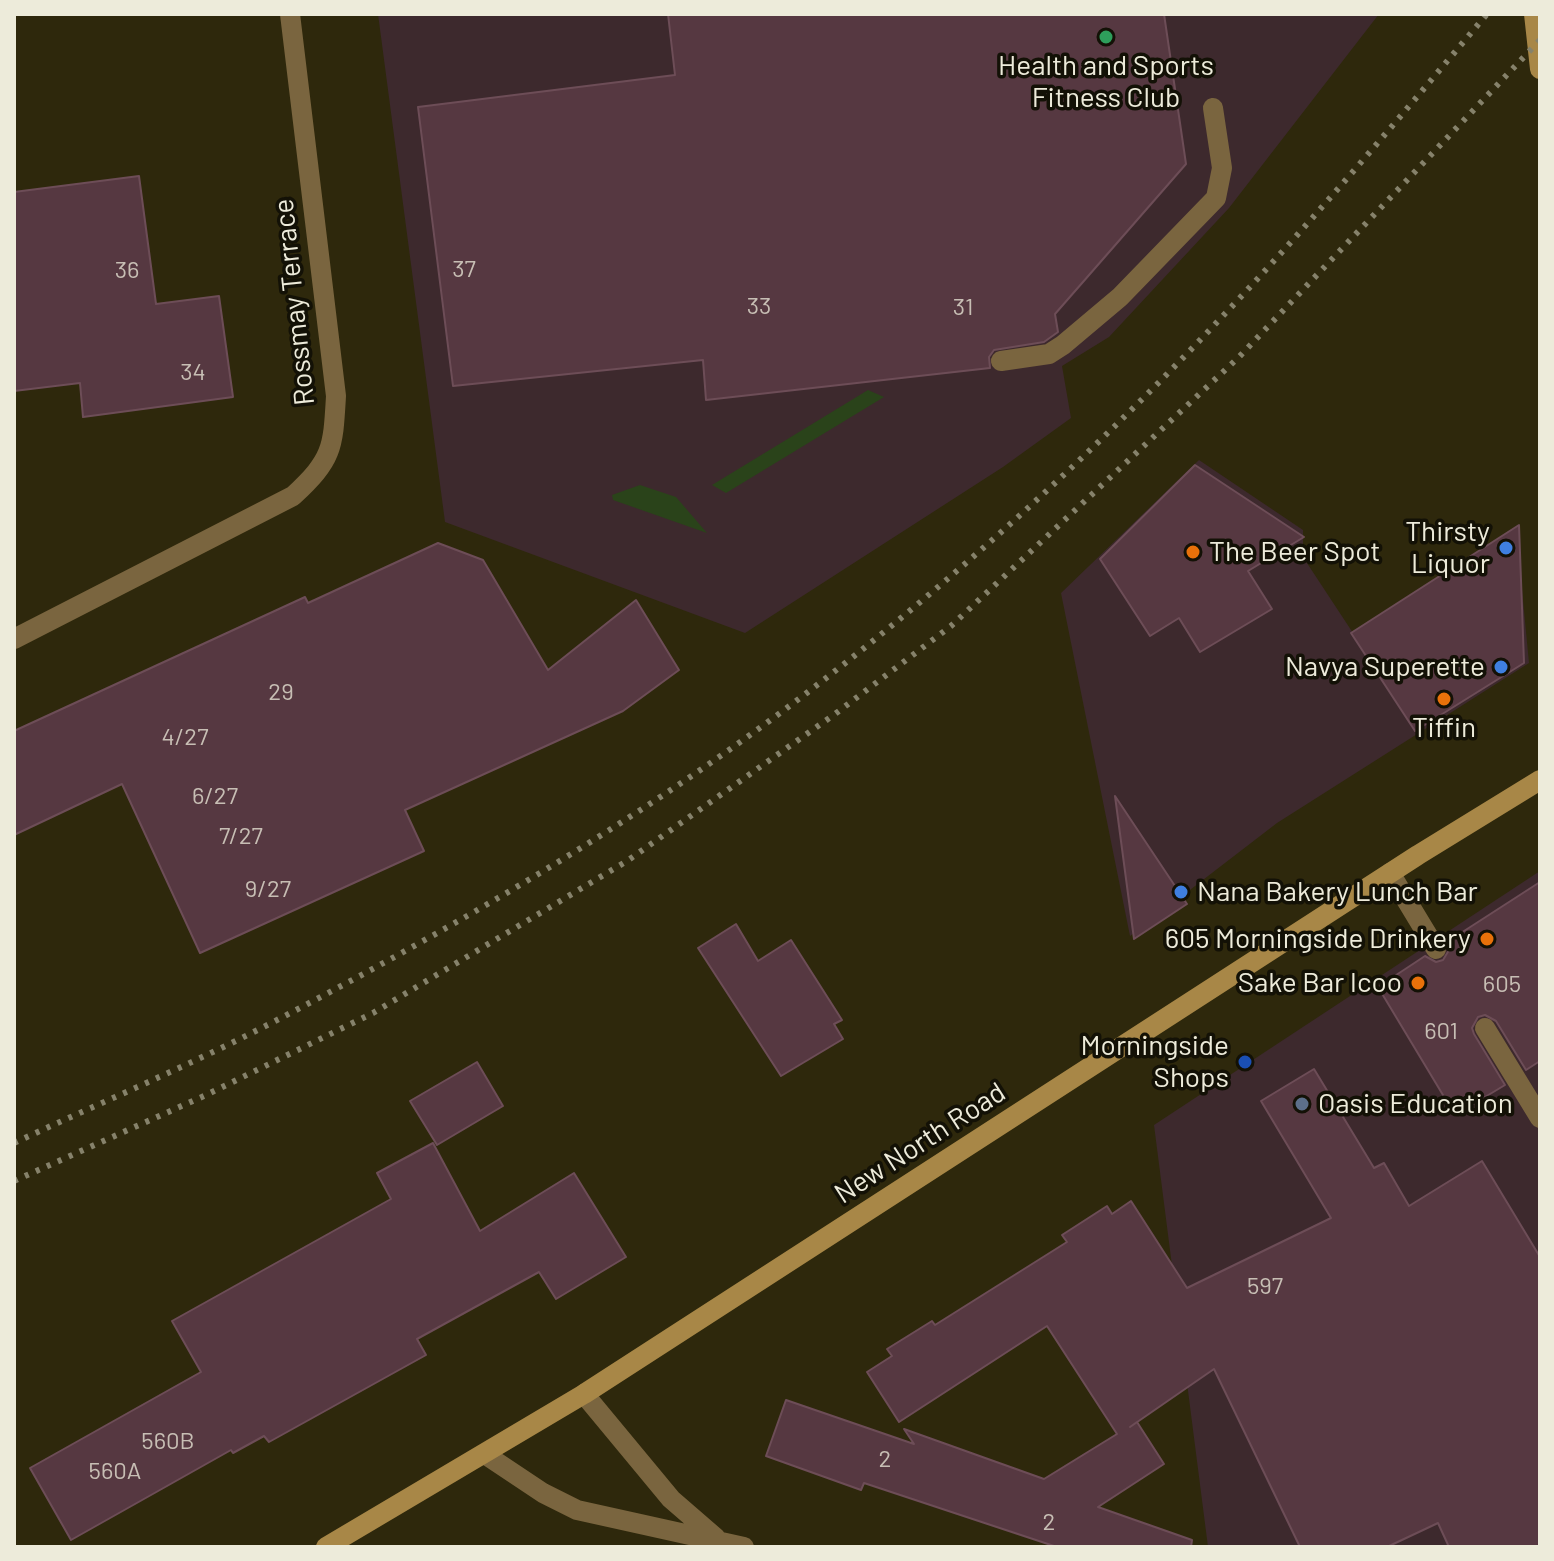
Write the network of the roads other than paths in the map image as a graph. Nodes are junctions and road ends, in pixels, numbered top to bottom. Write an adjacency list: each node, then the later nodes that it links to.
1 (290, 14): 6 (street, Rossmay Terrace)
2 (1534, 14): 3 (main road)
3 (1540, 69)
4 (1213, 108): 5 (street)
5 (1001, 361)
6 (14, 639)
7 (1540, 780): 8 (main road, New North Road)
8 (1390, 873): 9 (street); 12 (main road, New North Road)
9 (1436, 949)
10 (1485, 1028): 11 (street)
11 (1540, 1118)
12 (584, 1394): 13 (main road, New North Road); 14 (street)
13 (486, 1455): 14 (street); 15 (main road, New North Road)
14 (716, 1538): 16 (street)
15 (326, 1547)
16 (744, 1547)

